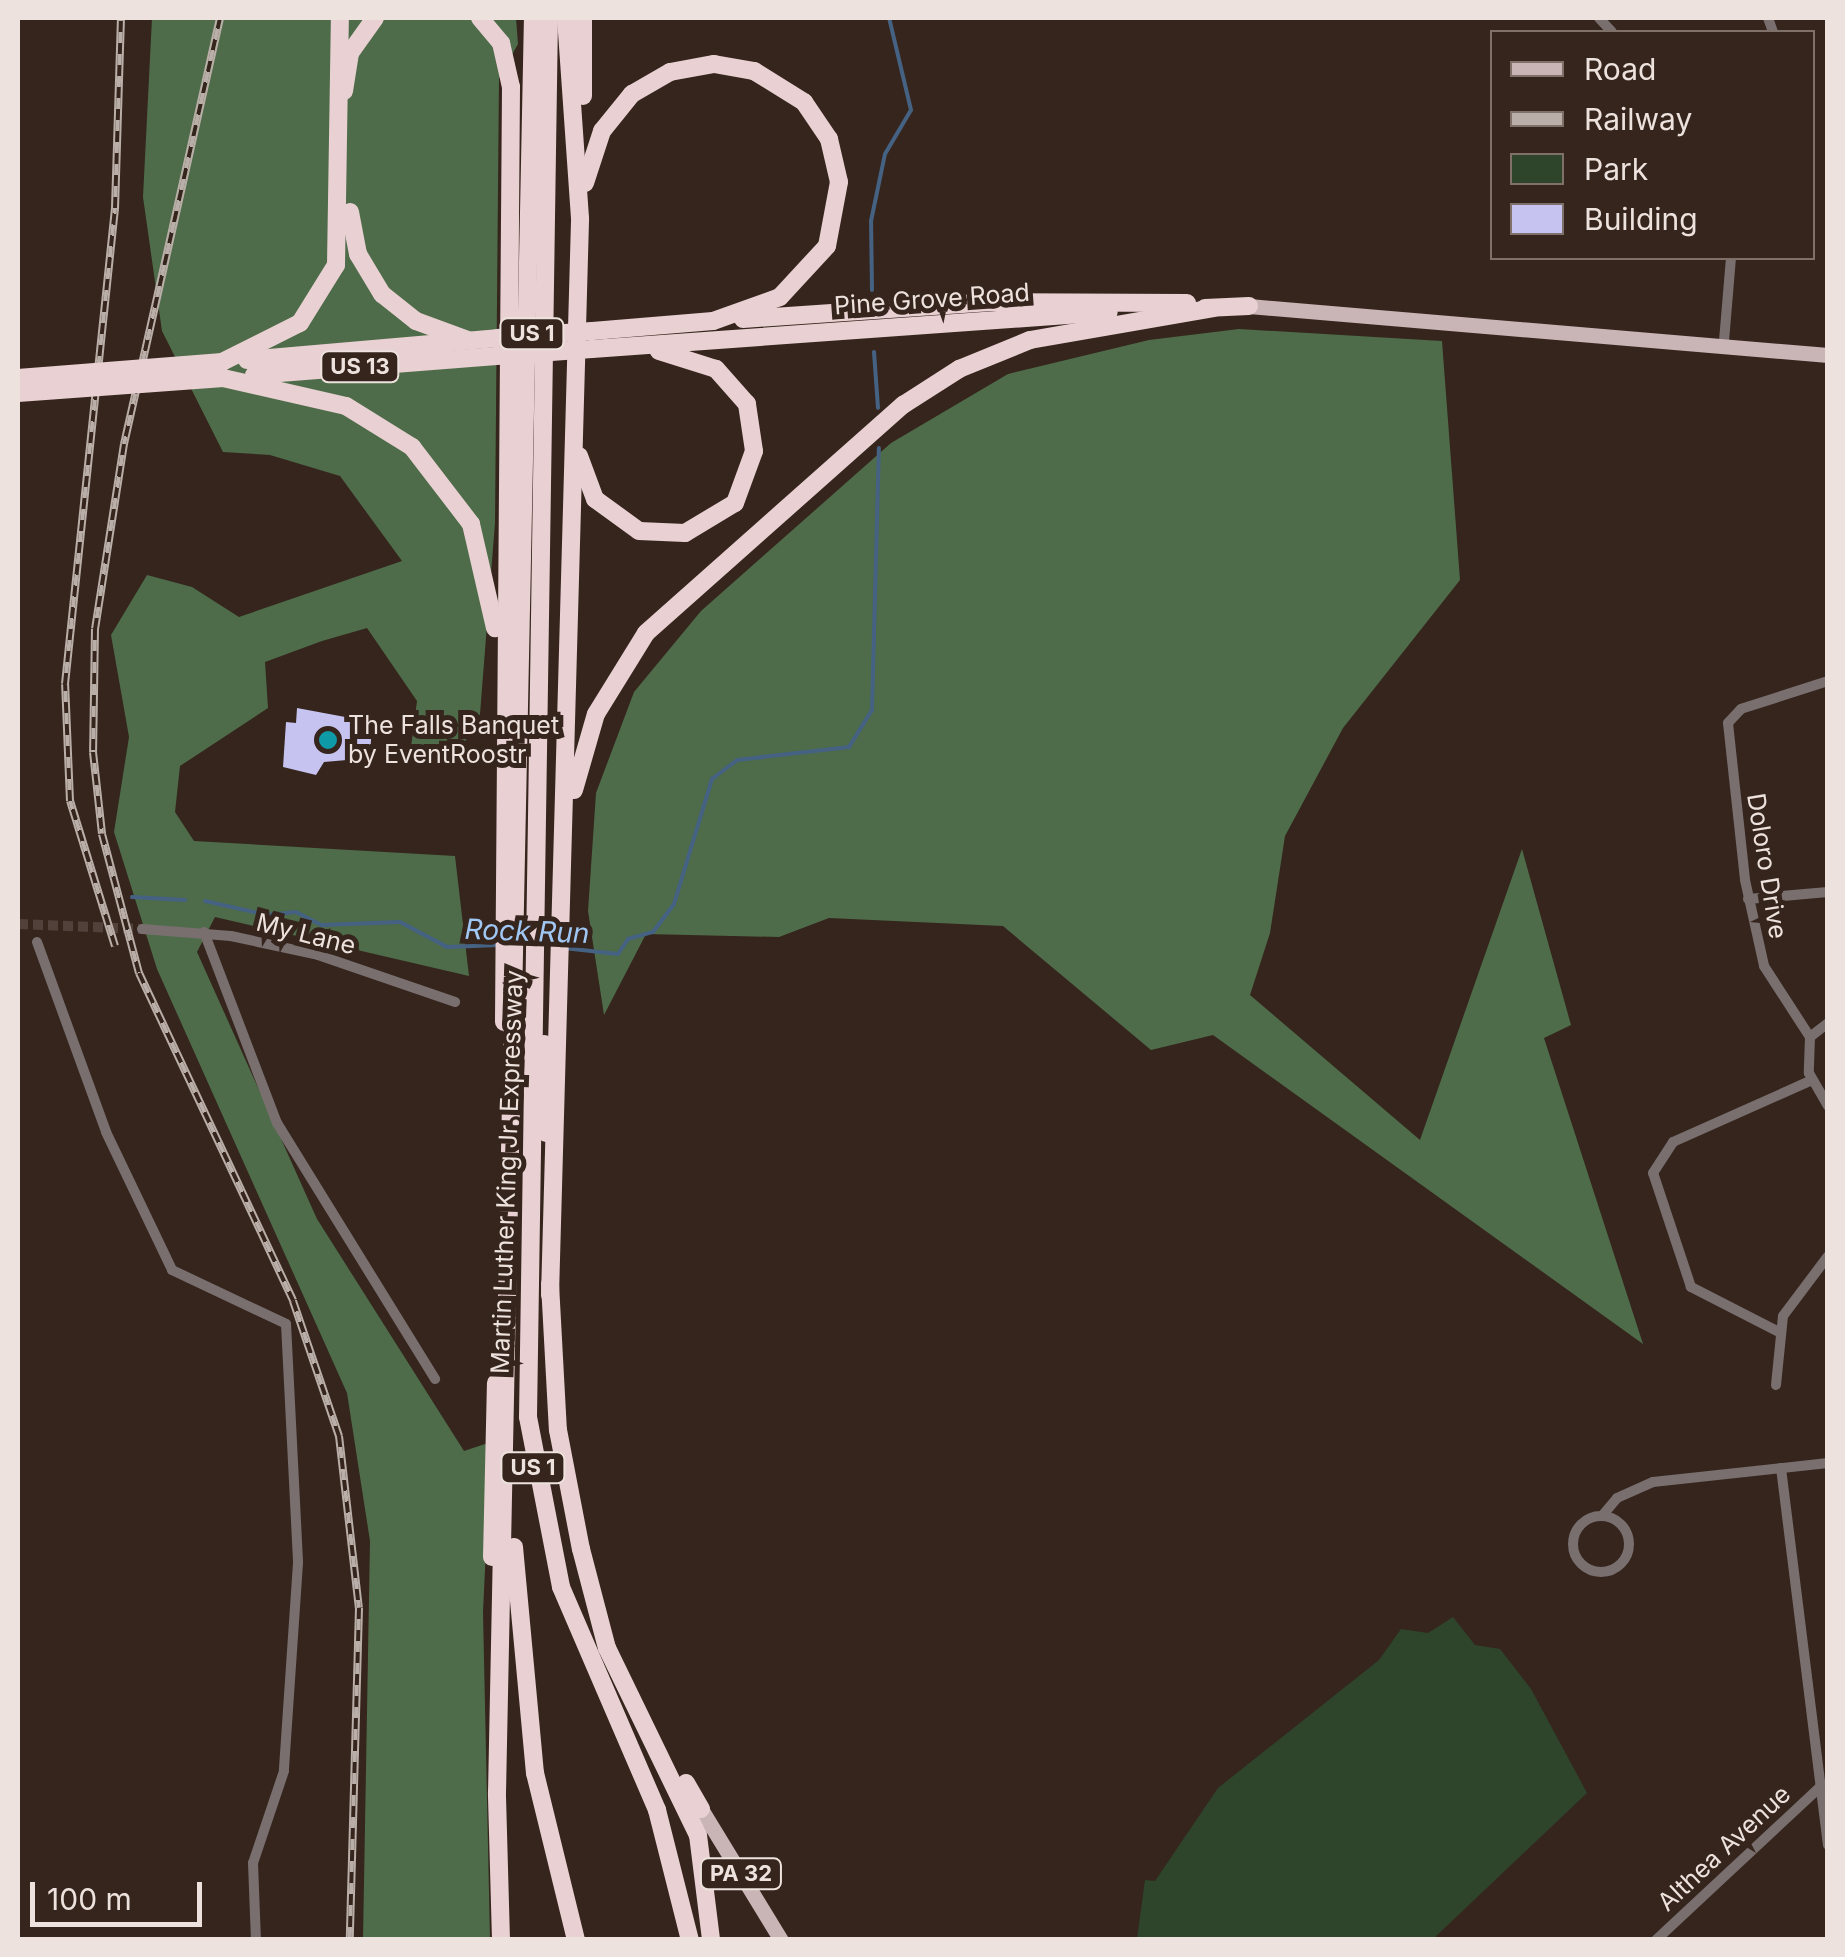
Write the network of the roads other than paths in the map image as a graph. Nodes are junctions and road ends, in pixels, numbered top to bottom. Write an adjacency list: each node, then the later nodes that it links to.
1 (340, 18): 21 (highway)
2 (376, 18): 15 (highway)
3 (480, 18): 26 (highway)
4 (533, 18): 30 (highway, US 1)
5 (549, 18): 34 (highway, US 1)
6 (566, 18): 8 (highway)
7 (583, 18): 8 (highway)
8 (577, 161): 9 (highway)
9 (580, 218): 13 (highway); 24 (highway)
10 (1731, 260): 17 (street)
11 (1249, 306): 12 (highway, Pine Grove Road); 13 (highway, Pine Grove Road); 14 (main road, Pine Grove Road)
12 (1213, 308): 19 (highway, Pine Grove Road); 27 (highway)
13 (713, 322): 16 (highway, US 13)
14 (1621, 336): 17 (main road, Pine Grove Road); 20 (main road, Pine Grove Road)
15 (468, 340): 18 (highway, US 13); 21 (highway, US 13)
16 (592, 340): 18 (highway, US 13, bridge); 19 (highway, US 13)
17 (1724, 342): 20 (main road, Pine Grove Road)
18 (496, 347): 21 (highway, US 13)
19 (618, 347): 24 (highway)
20 (1828, 356)
21 (222, 370): 22 (highway, US 13, bridge); 23 (highway, US 13, bridge); 26 (highway)
22 (18, 378)
23 (18, 394)
24 (575, 432): 27 (highway)
25 (1828, 681): 29 (street, Doloro Drive)
26 (502, 742): 30 (highway)
27 (564, 864): 34 (highway)
28 (1828, 892): 29 (street)
29 (1748, 899): 38 (street, Doloro Drive)
30 (512, 922): 35 (highway)
31 (142, 928): 32 (street, My Lane)
32 (204, 932): 36 (street, My Lane); 43 (street)
33 (37, 942): 55 (street)
34 (549, 968): 49 (highway); 58 (highway, Martin Luther King Jr. Expressway / US 1)
35 (511, 969): 47 (highway, Martin Luther King Jr. Expressway / US 1); 52 (highway)
36 (455, 1002)
37 (1828, 1023): 38 (street)
38 (1810, 1038): 39 (street, Doloro Drive)
39 (1812, 1080): 40 (street, Doloro Drive); 42 (street)
40 (1828, 1106)
41 (1828, 1256): 42 (street)
42 (1777, 1331): 44 (street)
43 (435, 1379)
44 (1776, 1386)
45 (1828, 1462): 46 (street)
46 (1781, 1468): 48 (street); 50 (street)
47 (507, 1487): 52 (highway, Martin Luther King Jr. Expressway / US 1); 57 (highway)
48 (1602, 1516): 48 (street)
49 (589, 1579): 53 (highway); 59 (highway)
50 (1822, 1759): 51 (street)
51 (1820, 1788): 54 (street); 61 (street, Althea Avenue)
52 (497, 1792): 56 (highway, Martin Luther King Jr. Expressway / US 1)
53 (702, 1808): 60 (main road, PA 32)
54 (1828, 1846)
55 (256, 1940)
56 (502, 1940)
57 (576, 1940)
58 (690, 1940)
59 (711, 1940)
60 (781, 1940)
61 (1656, 1940)

